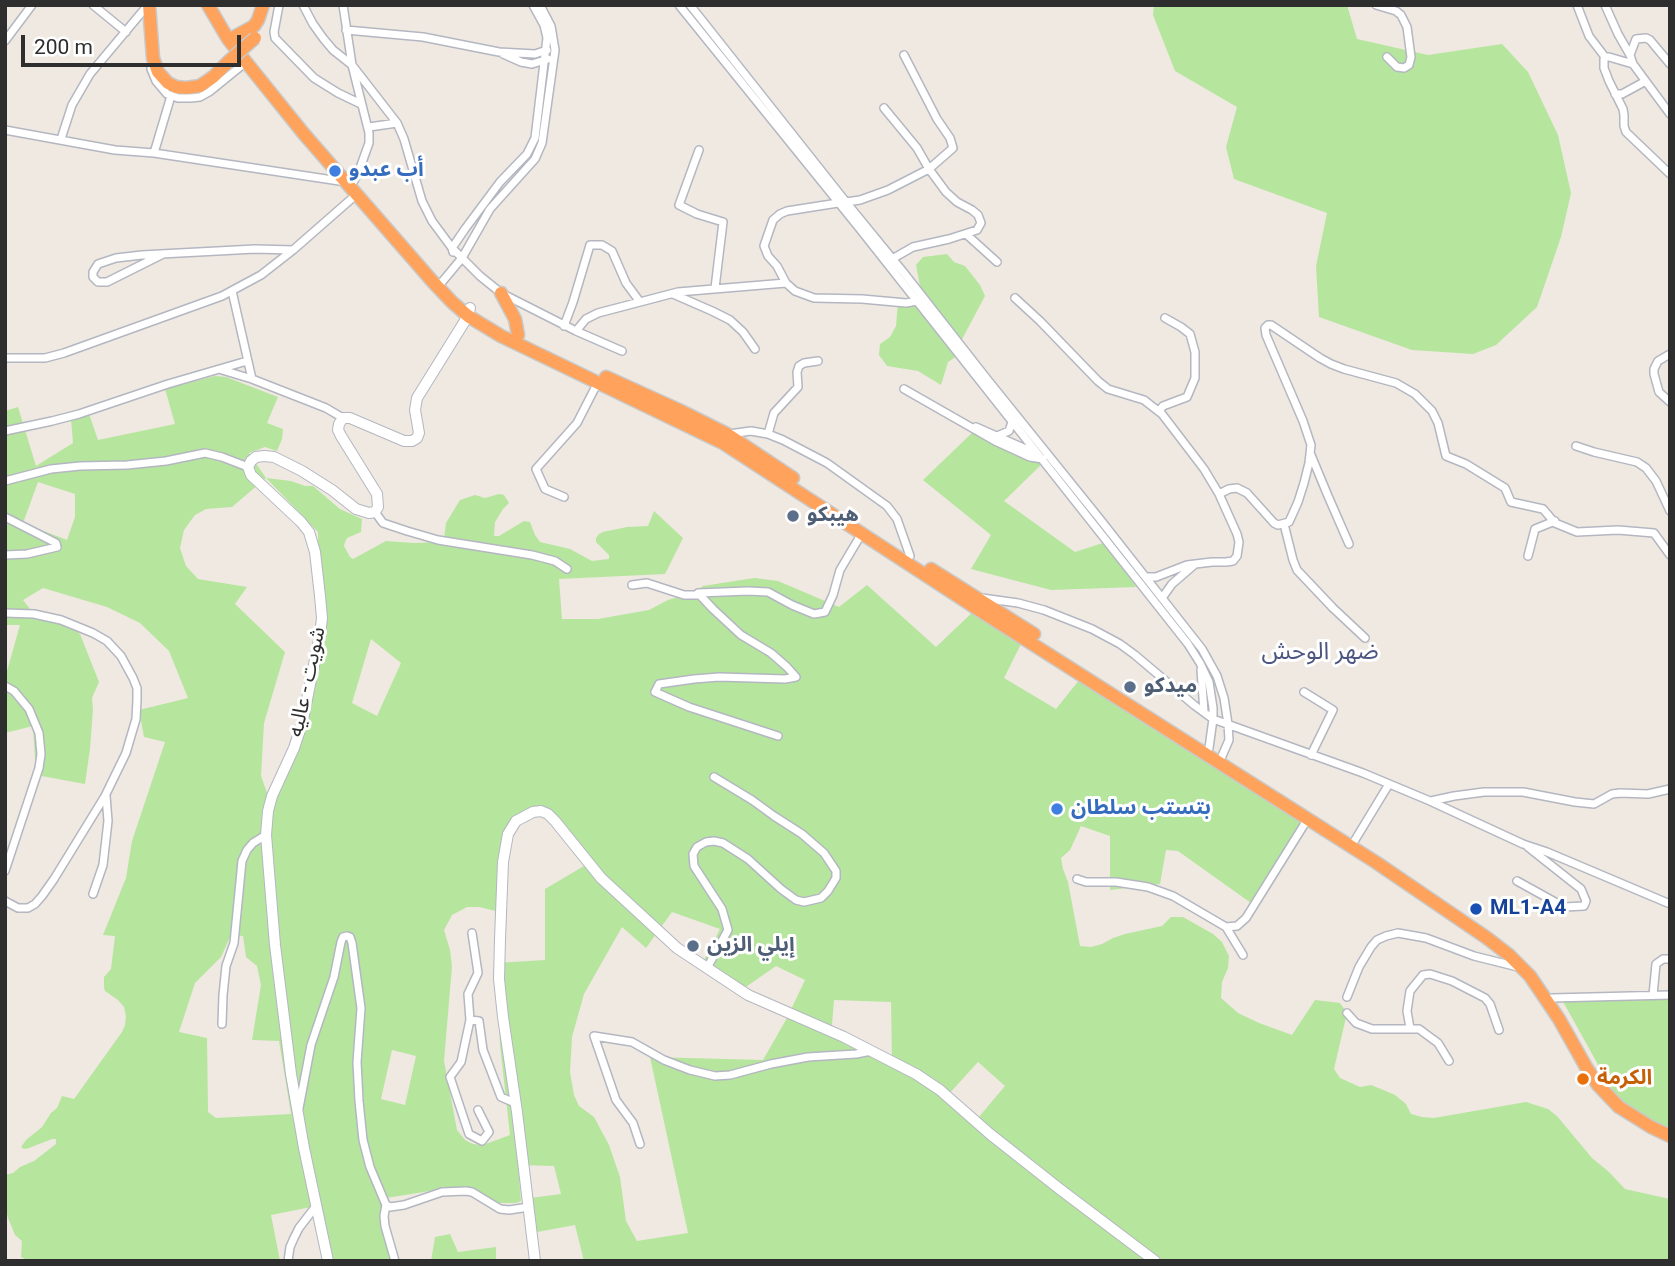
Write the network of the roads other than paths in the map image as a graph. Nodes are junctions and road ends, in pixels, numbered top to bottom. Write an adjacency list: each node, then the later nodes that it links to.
1 (32, 5): 21 (street)
2 (93, 5): 19 (street)
3 (148, 5): 7 (highway, bridge); 19 (street)
4 (208, 5): 28 (highway)
5 (215, 5): 20 (highway)
6 (263, 5): 20 (highway)
7 (271, 5)
8 (279, 5): 38 (street)
9 (303, 5): 32 (street)
10 (343, 5): 18 (street)
11 (533, 5): 23 (street)
12 (540, 5): 23 (street)
13 (679, 5): 17 (street)
14 (1376, 5): 26 (street)
15 (1577, 5): 27 (street)
16 (1605, 5): 25 (street)
17 (689, 9): 51 (street)
18 (346, 30): 22 (street); 32 (street)
19 (126, 32): 44 (street)
20 (234, 37): 49 (highway)
21 (5, 41)
22 (499, 52): 23 (street); 29 (street)
23 (549, 53): 29 (street); 35 (street); 56 (street)
24 (904, 55): 47 (street)
25 (1630, 55): 30 (street); 31 (street)
26 (1387, 57)
27 (1605, 57): 30 (street); 36 (street)
28 (246, 62): 37 (street); 49 (highway)
29 (531, 64): 35 (street)
30 (1633, 64): 34 (street)
31 (1670, 64)
32 (352, 65): 38 (street); 41 (street)
33 (151, 69): 37 (street)
34 (1644, 82): 36 (street); 40 (street)
35 (542, 84): 53 (street)
36 (1615, 94): 48 (street)
37 (171, 96): 46 (street)
38 (362, 104): 42 (street)
39 (884, 108): 47 (street)
40 (1670, 114)
41 (397, 123): 42 (street); 53 (street)
42 (369, 127): 49 (street)
43 (5, 130): 44 (street)
44 (61, 139): 46 (street)
45 (699, 150): 63 (street)
46 (154, 153): 49 (street)
47 (929, 169): 51 (street); 52 (street)
48 (1670, 174)
49 (351, 182): 50 (highway); 61 (highway)
50 (357, 194): 54 (street); 70 (highway)
51 (842, 202): 57 (street); 60 (street); 62 (street)
52 (966, 234): 57 (street); 58 (street)
53 (452, 248): 56 (street); 59 (street)
54 (293, 250): 55 (street); 64 (street)
55 (163, 254): 55 (street)
56 (461, 257): 59 (street); 65 (street)
57 (892, 259): 60 (street)
58 (997, 262)
59 (456, 265): 61 (street)
60 (901, 275): 68 (street); 97 (street)
61 (442, 282): 70 (highway)
62 (786, 283): 63 (street); 68 (street)
63 (715, 288): 66 (street)
64 (232, 292): 78 (street); 79 (street)
65 (501, 293): 72 (street); 74 (highway)
66 (672, 293): 69 (street); 75 (street)
67 (1015, 298): 87 (street)
68 (917, 301): 89 (street)
69 (640, 302): 72 (street); 73 (street)
70 (469, 312): 74 (highway); 83 (highway); 88 (street)
71 (1165, 318): 87 (street)
72 (564, 326): 73 (street)
73 (576, 331): 76 (street)
74 (518, 335): 84 (highway)
75 (755, 349)
76 (622, 351)
77 (1670, 354): 86 (street)
78 (5, 358)
79 (247, 360): 81 (street); 82 (street)
80 (818, 361): 93 (street)
81 (220, 369): 82 (street); 91 (street)
82 (252, 379): 88 (street)
83 (598, 382): 84 (highway); 101 (street)
84 (619, 388): 92 (highway); 102 (highway)
85 (904, 389): 90 (street)
86 (1670, 402)
87 (1159, 411): 100 (street)
88 (343, 418): 104 (street)
89 (1012, 422): 94 (street); 97 (street)
90 (968, 425): 94 (street); 97 (street)
91 (5, 431)
92 (727, 434): 93 (street); 102 (highway)
93 (768, 434): 112 (street)
94 (997, 436): 97 (street)
95 (1576, 446): 103 (street)
96 (1311, 453): 106 (street); 107 (street); 109 (street)
97 (1045, 456): 116 (street); 123 (street)
98 (248, 467): 99 (street); 104 (street); 139 (street, شويت - عاليه)
99 (5, 481)
100 (1219, 494): 107 (street); 114 (street)
101 (564, 497)
102 (824, 503): 108 (highway); 112 (highway)
103 (1670, 511)
104 (375, 512): 115 (street)
105 (5, 517): 110 (street)
106 (1555, 521): 111 (street); 113 (street)
107 (1284, 524): 122 (street)
108 (862, 533): 118 (street); 138 (highway)
109 (1349, 544)
110 (5, 555)
111 (1670, 555)
112 (910, 556): 119 (highway)
113 (1528, 556)
114 (1194, 564): 116 (street); 120 (street)
115 (567, 569)
116 (1147, 578): 120 (street)
117 (632, 585): 118 (street)
118 (700, 595): 129 (street)
119 (978, 598): 126 (street); 130 (highway)
120 (1162, 598): 128 (street)
121 (5, 613): 136 (street)
122 (1365, 638)
123 (1200, 663): 126 (street); 127 (street)
124 (5, 686): 142 (street)
125 (1304, 692): 131 (street)
126 (1204, 712): 127 (street)
127 (1213, 719): 128 (street); 130 (street)
128 (1228, 724): 131 (street); 132 (street)
129 (778, 736)
130 (1209, 748): 132 (highway)
131 (1311, 755): 134 (street)
132 (1222, 756): 140 (highway)
133 (714, 777): 153 (street)
134 (1389, 784): 137 (street); 140 (street)
135 (1670, 789): 137 (street)
136 (106, 796): 145 (street); 146 (street)
137 (1430, 801): 141 (street)
138 (1307, 820): 148 (street); 152 (highway)
139 (265, 835): 160 (street); 167 (street, شويت - عاليه)
140 (1355, 840): 157 (highway)
141 (1523, 844): 144 (street); 147 (street)
142 (5, 872)
143 (1077, 879): 148 (street)
144 (1517, 881)
145 (93, 894)
146 (6, 904)
147 (1670, 904)
148 (1226, 927): 150 (street)
149 (472, 933): 159 (street)
150 (1243, 955)
151 (1670, 959): 154 (street)
152 (1522, 967): 156 (street); 169 (highway)
153 (707, 968): 163 (street); 165 (street)
154 (1653, 995): 155 (street); 157 (street)
155 (1670, 995)
156 (1348, 997)
157 (1552, 998): 168 (highway)
158 (1347, 1013): 161 (street)
159 (470, 1020): 165 (street); 166 (street)
160 (222, 1024)
161 (1409, 1028): 162 (street); 164 (street)
162 (1499, 1030)
163 (872, 1050): 170 (street); 178 (street)
164 (1449, 1060)
165 (515, 1103): 173 (street)
166 (478, 1110)
167 (298, 1112): 171 (street); 172 (street, شويت - عاليه)
168 (1670, 1128)
169 (1670, 1136)
170 (640, 1144)
171 (386, 1205): 173 (street); 176 (street)
172 (316, 1206): 174 (street); 175 (street, شويت - عاليه)
173 (529, 1207): 177 (street)
174 (288, 1261)
175 (328, 1261)
176 (395, 1261)
177 (534, 1261)
178 (1155, 1261)

